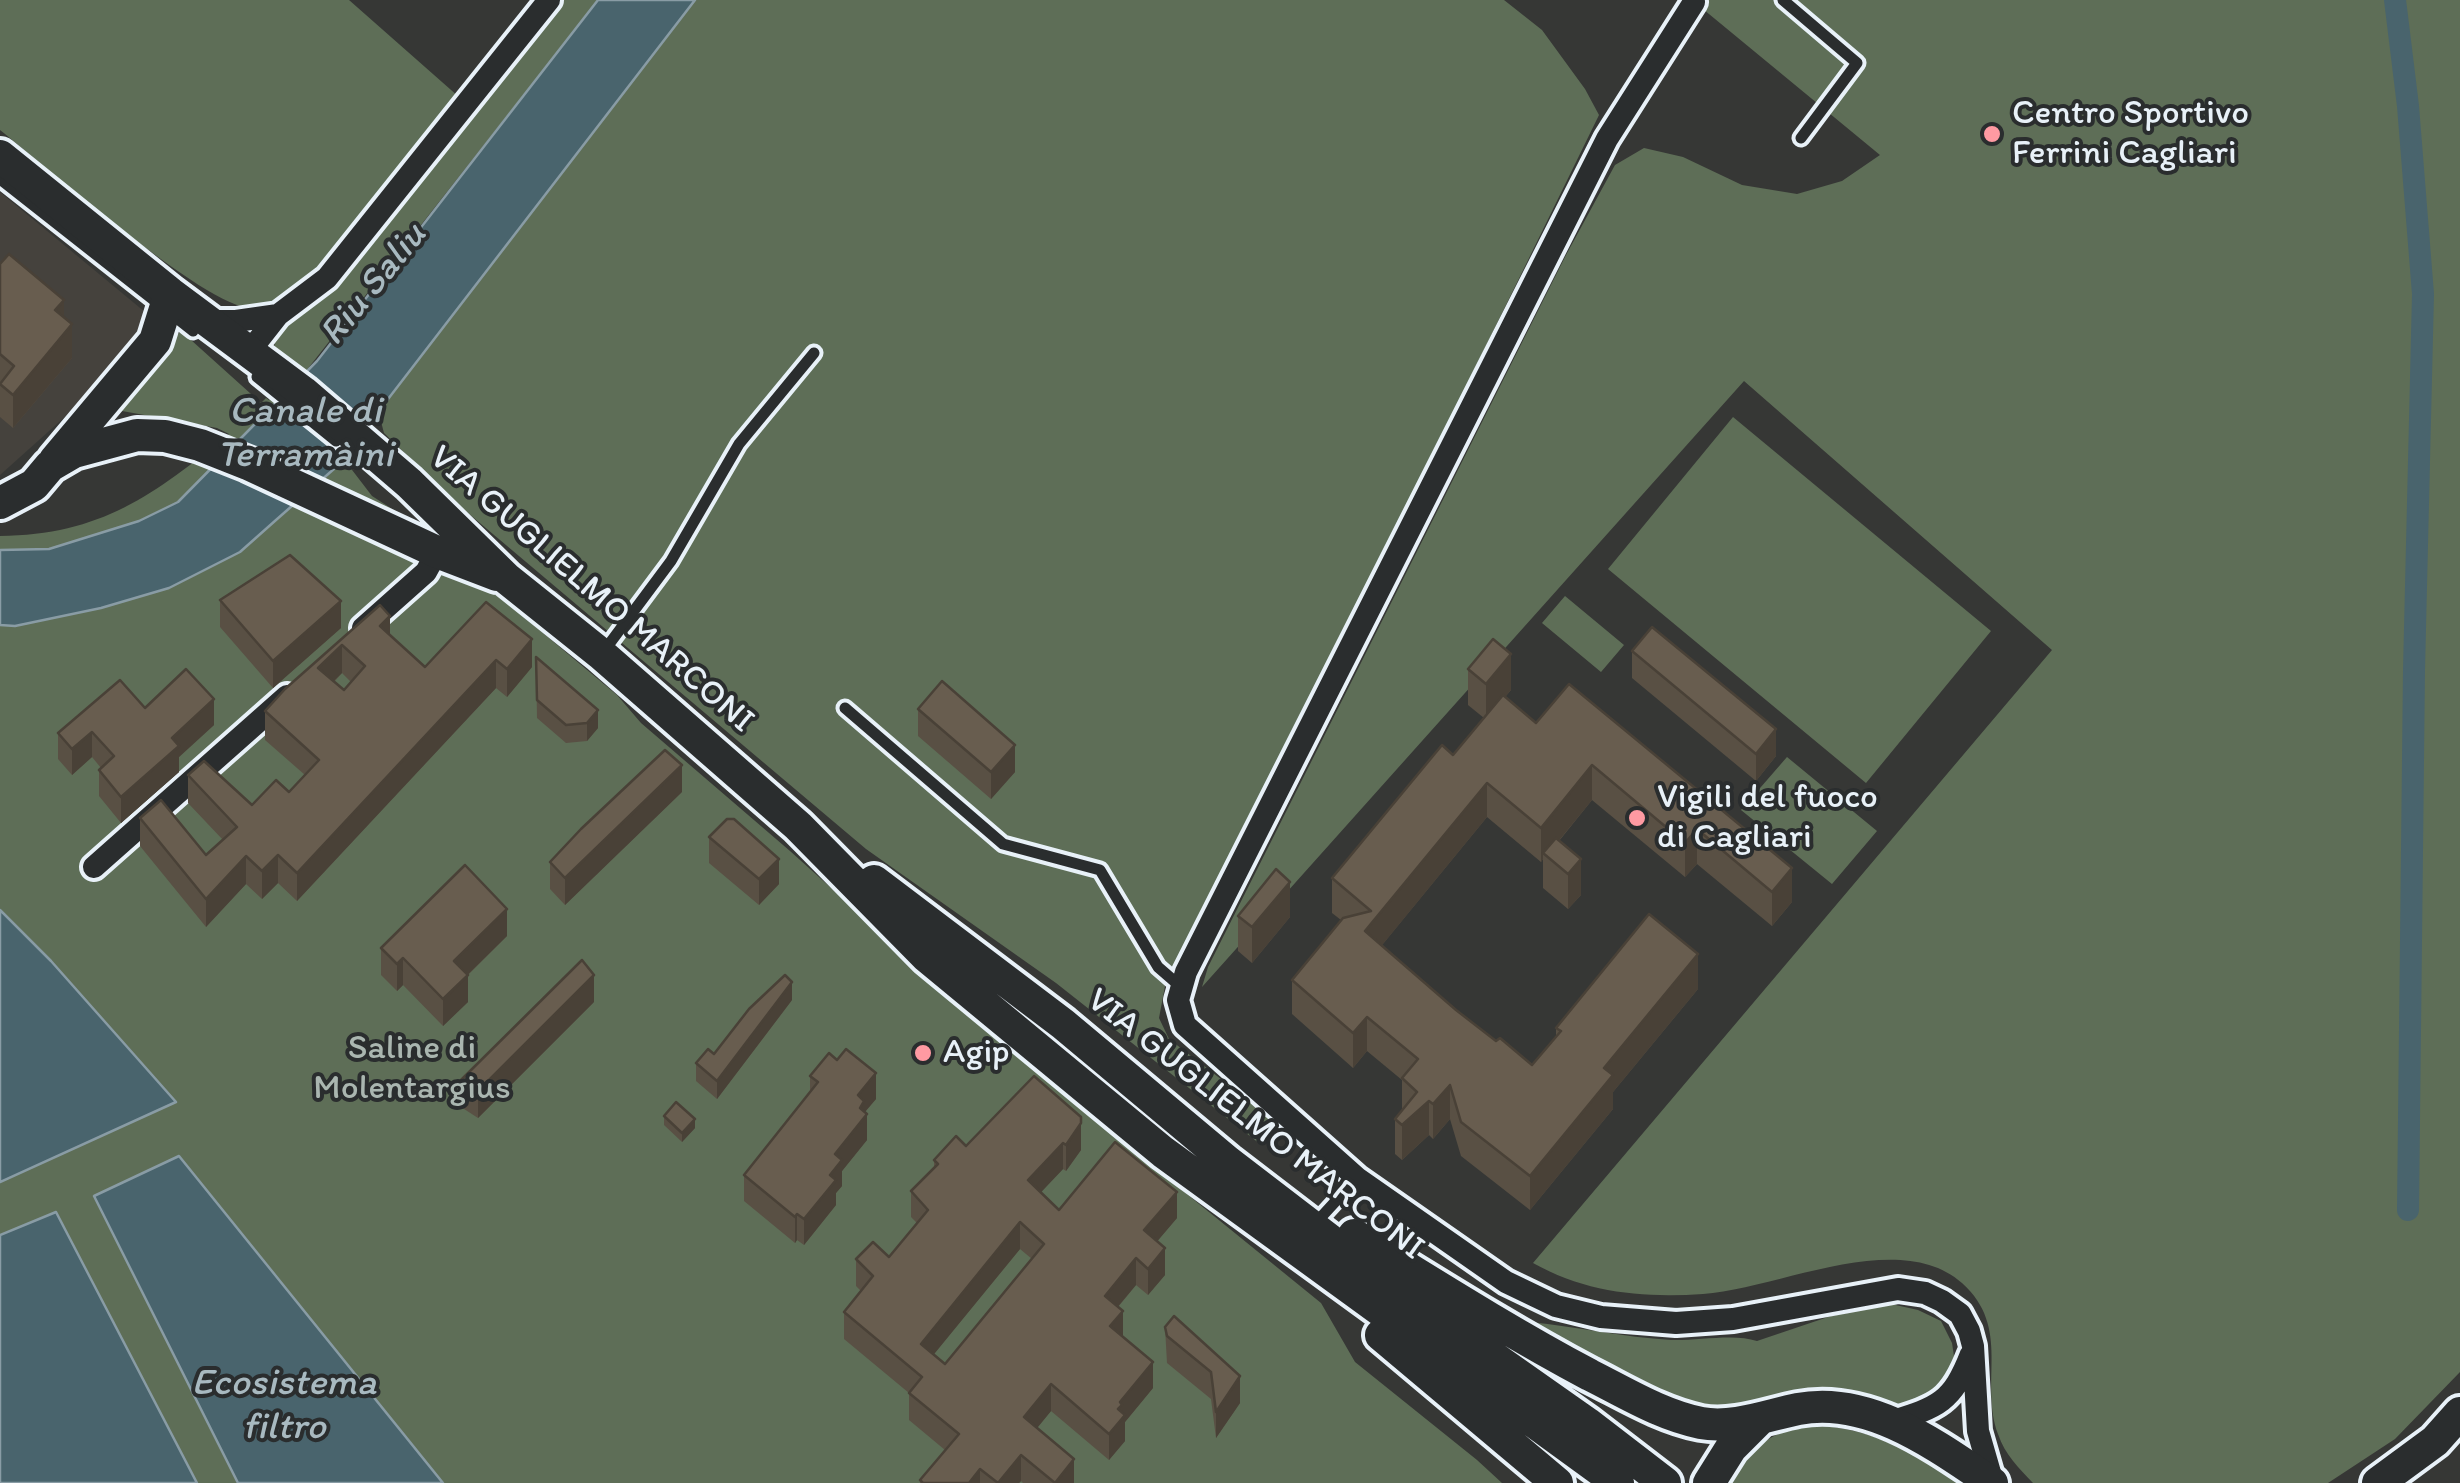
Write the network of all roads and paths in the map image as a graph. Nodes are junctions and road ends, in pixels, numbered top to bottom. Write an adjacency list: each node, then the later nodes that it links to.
1 (549, 0): 8 (street)
2 (1784, 0): 4 (lane)
3 (1695, 1): 23 (street)
4 (1801, 138)
5 (0, 156): 7 (main road, VIA GUGLIELMO MARCONI)
6 (0, 179): 7 (lane)
7 (167, 301): 9 (main road, VIA GUGLIELMO MARCONI); 13 (main road)
8 (278, 315): 9 (street); 11 (street)
9 (209, 332): 11 (main road, VIA GUGLIELMO MARCONI)
10 (814, 353): 18 (lane)
11 (252, 364): 12 (lane); 16 (main road, VIA GUGLIELMO MARCONI)
12 (342, 446)
13 (50, 466): 14 (main road); 15 (main road)
14 (0, 504)
15 (436, 552): 16 (main road); 17 (street)
16 (506, 578): 18 (main road, VIA GUGLIELMO MARCONI)
17 (340, 649)
18 (601, 654): 21 (main road, VIA GUGLIELMO MARCONI)
19 (310, 674): 22 (street)
20 (844, 708): 23 (lane)
21 (798, 826): 24 (main road, VIA GUGLIELMO MARCONI); 25 (main road, VIA GUGLIELMO MARCONI)
22 (94, 867)
23 (1181, 988): 26 (street)
24 (1063, 1024): 27 (main road); 32 (main road, VIA GUGLIELMO MARCONI)
25 (1163, 1152): 32 (main road, VIA GUGLIELMO MARCONI); 33 (main road)
26 (1357, 1178): 27 (lane); 28 (street)
27 (1323, 1216): 30 (main road)
28 (1974, 1346): 31 (street); 37 (street)
29 (2460, 1413): 38 (main road)
30 (1760, 1419): 31 (main road); 36 (main road)
31 (1890, 1422): 37 (main road)
32 (1578, 1434): 34 (main road, VIA GUGLIELMO MARCONI); 35 (main road, VIA GUGLIELMO MARCONI)
33 (1557, 1483)
34 (1618, 1483)
35 (1665, 1483)
36 (1710, 1483)
37 (1993, 1483)
38 (2378, 1483)

